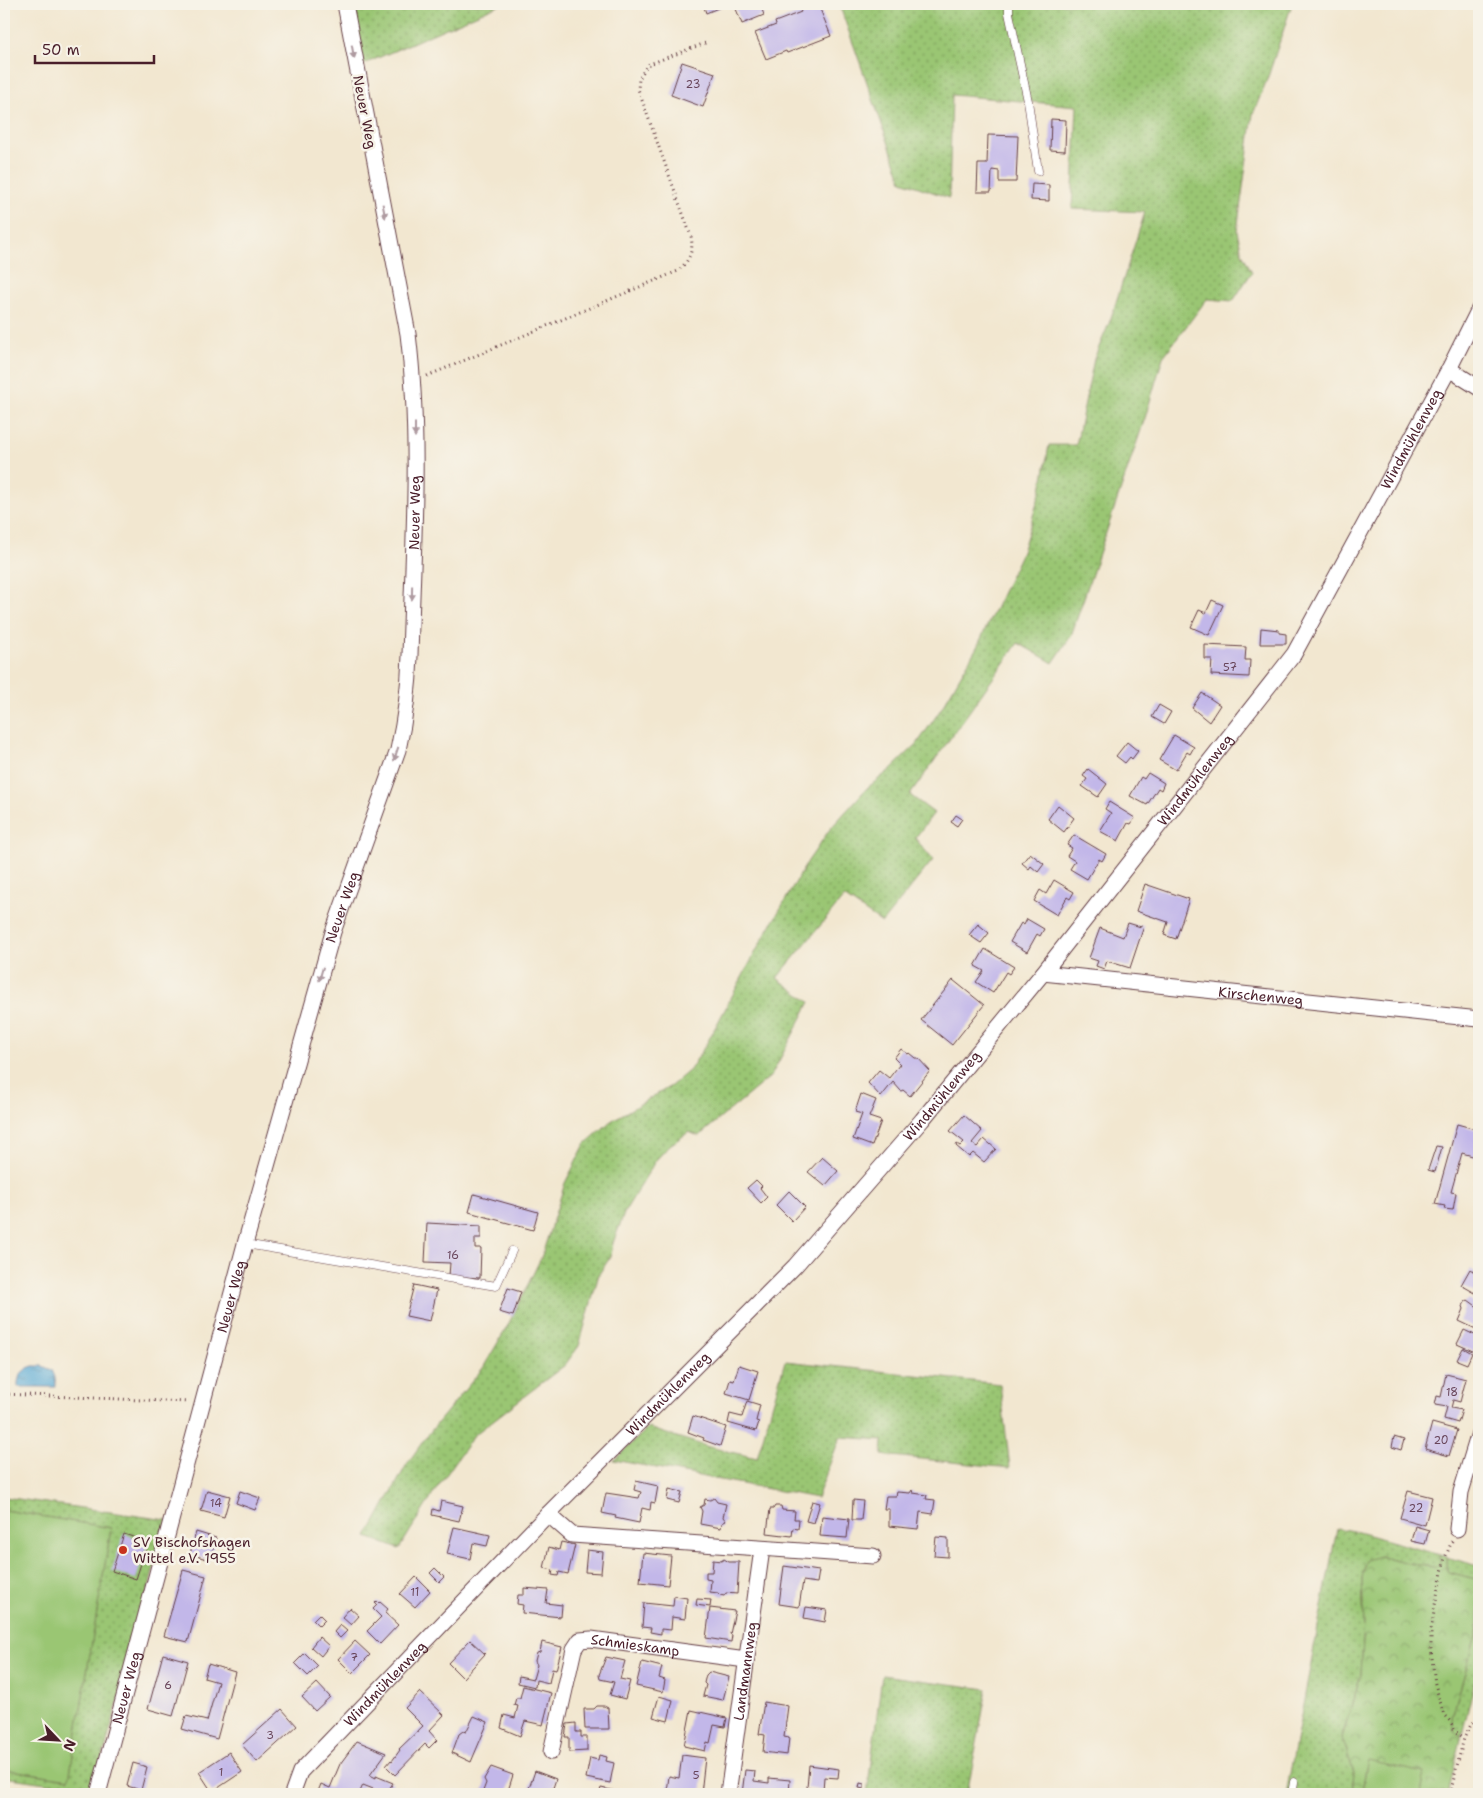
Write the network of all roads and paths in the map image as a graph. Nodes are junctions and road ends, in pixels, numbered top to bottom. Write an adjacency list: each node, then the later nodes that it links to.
1 (345, 4): 7 (street, Neuer Weg, one-way to 7)
2 (1009, 4): 4 (lane)
3 (708, 42): 7 (path)
4 (1038, 171)
5 (1479, 309): 6 (street, Windmühlenweg)
6 (1449, 369): 8 (street); 9 (street, Windmühlenweg)
7 (414, 382): 11 (street, Neuer Weg, one-way to 11)
8 (1479, 388)
9 (1043, 973): 10 (street, Kirschenweg); 16 (street, Windmühlenweg)
10 (1479, 1019)
11 (245, 1244): 12 (lane); 14 (street, Neuer Weg)
12 (512, 1251)
13 (4, 1394): 14 (path)
14 (202, 1403): 25 (street, Neuer Weg)
15 (1479, 1433): 17 (street)
16 (548, 1514): 18 (street); 26 (street, Windmühlenweg)
17 (1457, 1529): 22 (path)
18 (762, 1549): 19 (street); 20 (street, Landmannweg)
19 (874, 1556)
20 (746, 1660): 23 (street, Schmieskamp); 27 (street, Landmannweg)
21 (1479, 1722): 22 (path)
22 (1464, 1738): 29 (path)
23 (551, 1752)
24 (1294, 1782): 28 (lane)
25 (98, 1794)
26 (292, 1794)
27 (728, 1794)
28 (1292, 1794)
29 (1450, 1794)

